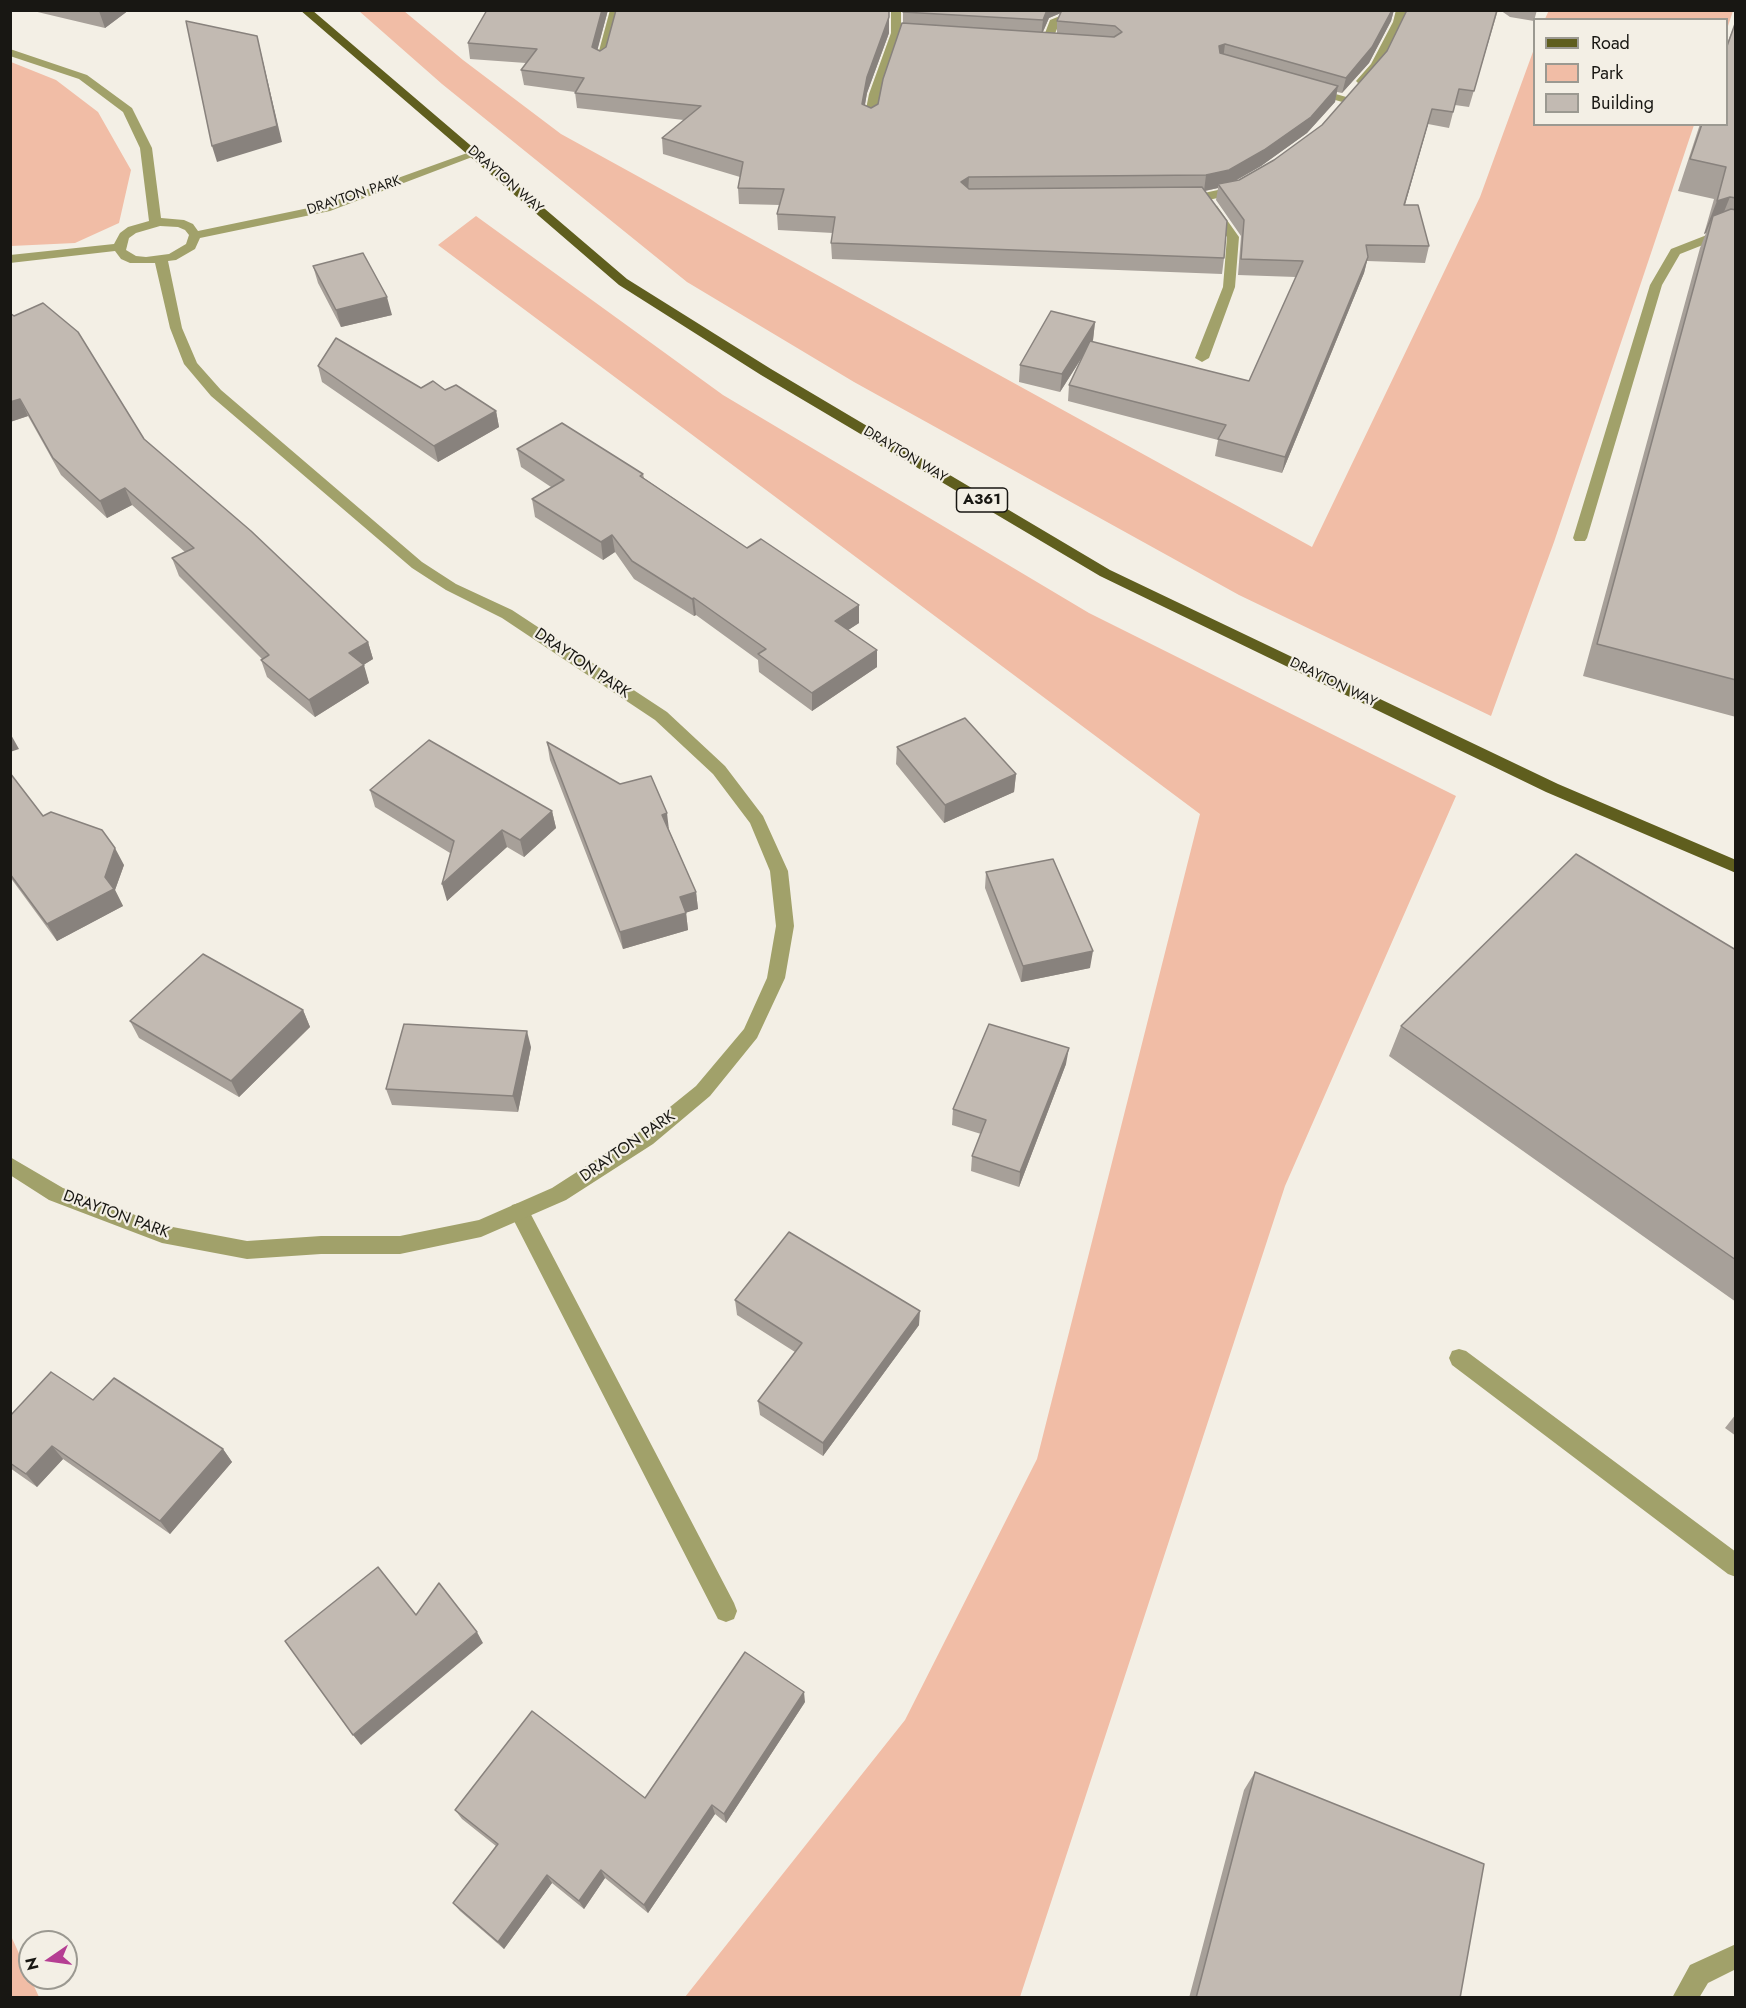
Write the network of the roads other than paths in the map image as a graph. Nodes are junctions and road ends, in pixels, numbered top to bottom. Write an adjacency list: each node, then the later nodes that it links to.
1 (305, 10): 11 (main road, DRAYTON WAY / A361)
2 (615, 10): 8 (street)
3 (896, 10): 10 (street)
4 (1086, 10): 6 (street)
5 (1401, 10): 9 (street)
6 (1047, 41)
7 (10, 52): 15 (street)
8 (601, 62)
9 (1301, 87)
10 (870, 119)
11 (474, 154): 16 (street, DRAYTON PARK); 23 (main road, DRAYTON WAY / A361)
12 (1246, 182): 14 (street)
13 (1169, 197): 14 (street)
14 (1204, 197): 21 (street)
15 (155, 222): 16 (street); 18 (street)
16 (195, 235): 20 (street)
17 (1736, 239): 22 (street)
18 (120, 247): 19 (street); 20 (street)
19 (10, 259)
20 (161, 260): 25 (street, DRAYTON PARK)
21 (1203, 358)
22 (1580, 538)
23 (1736, 867)
24 (10, 1165): 25 (street, DRAYTON PARK)
25 (519, 1211): 28 (street)
26 (1459, 1358): 27 (street)
27 (1736, 1566)
28 (726, 1611)
29 (1736, 1956): 30 (street)
30 (1684, 1998)

